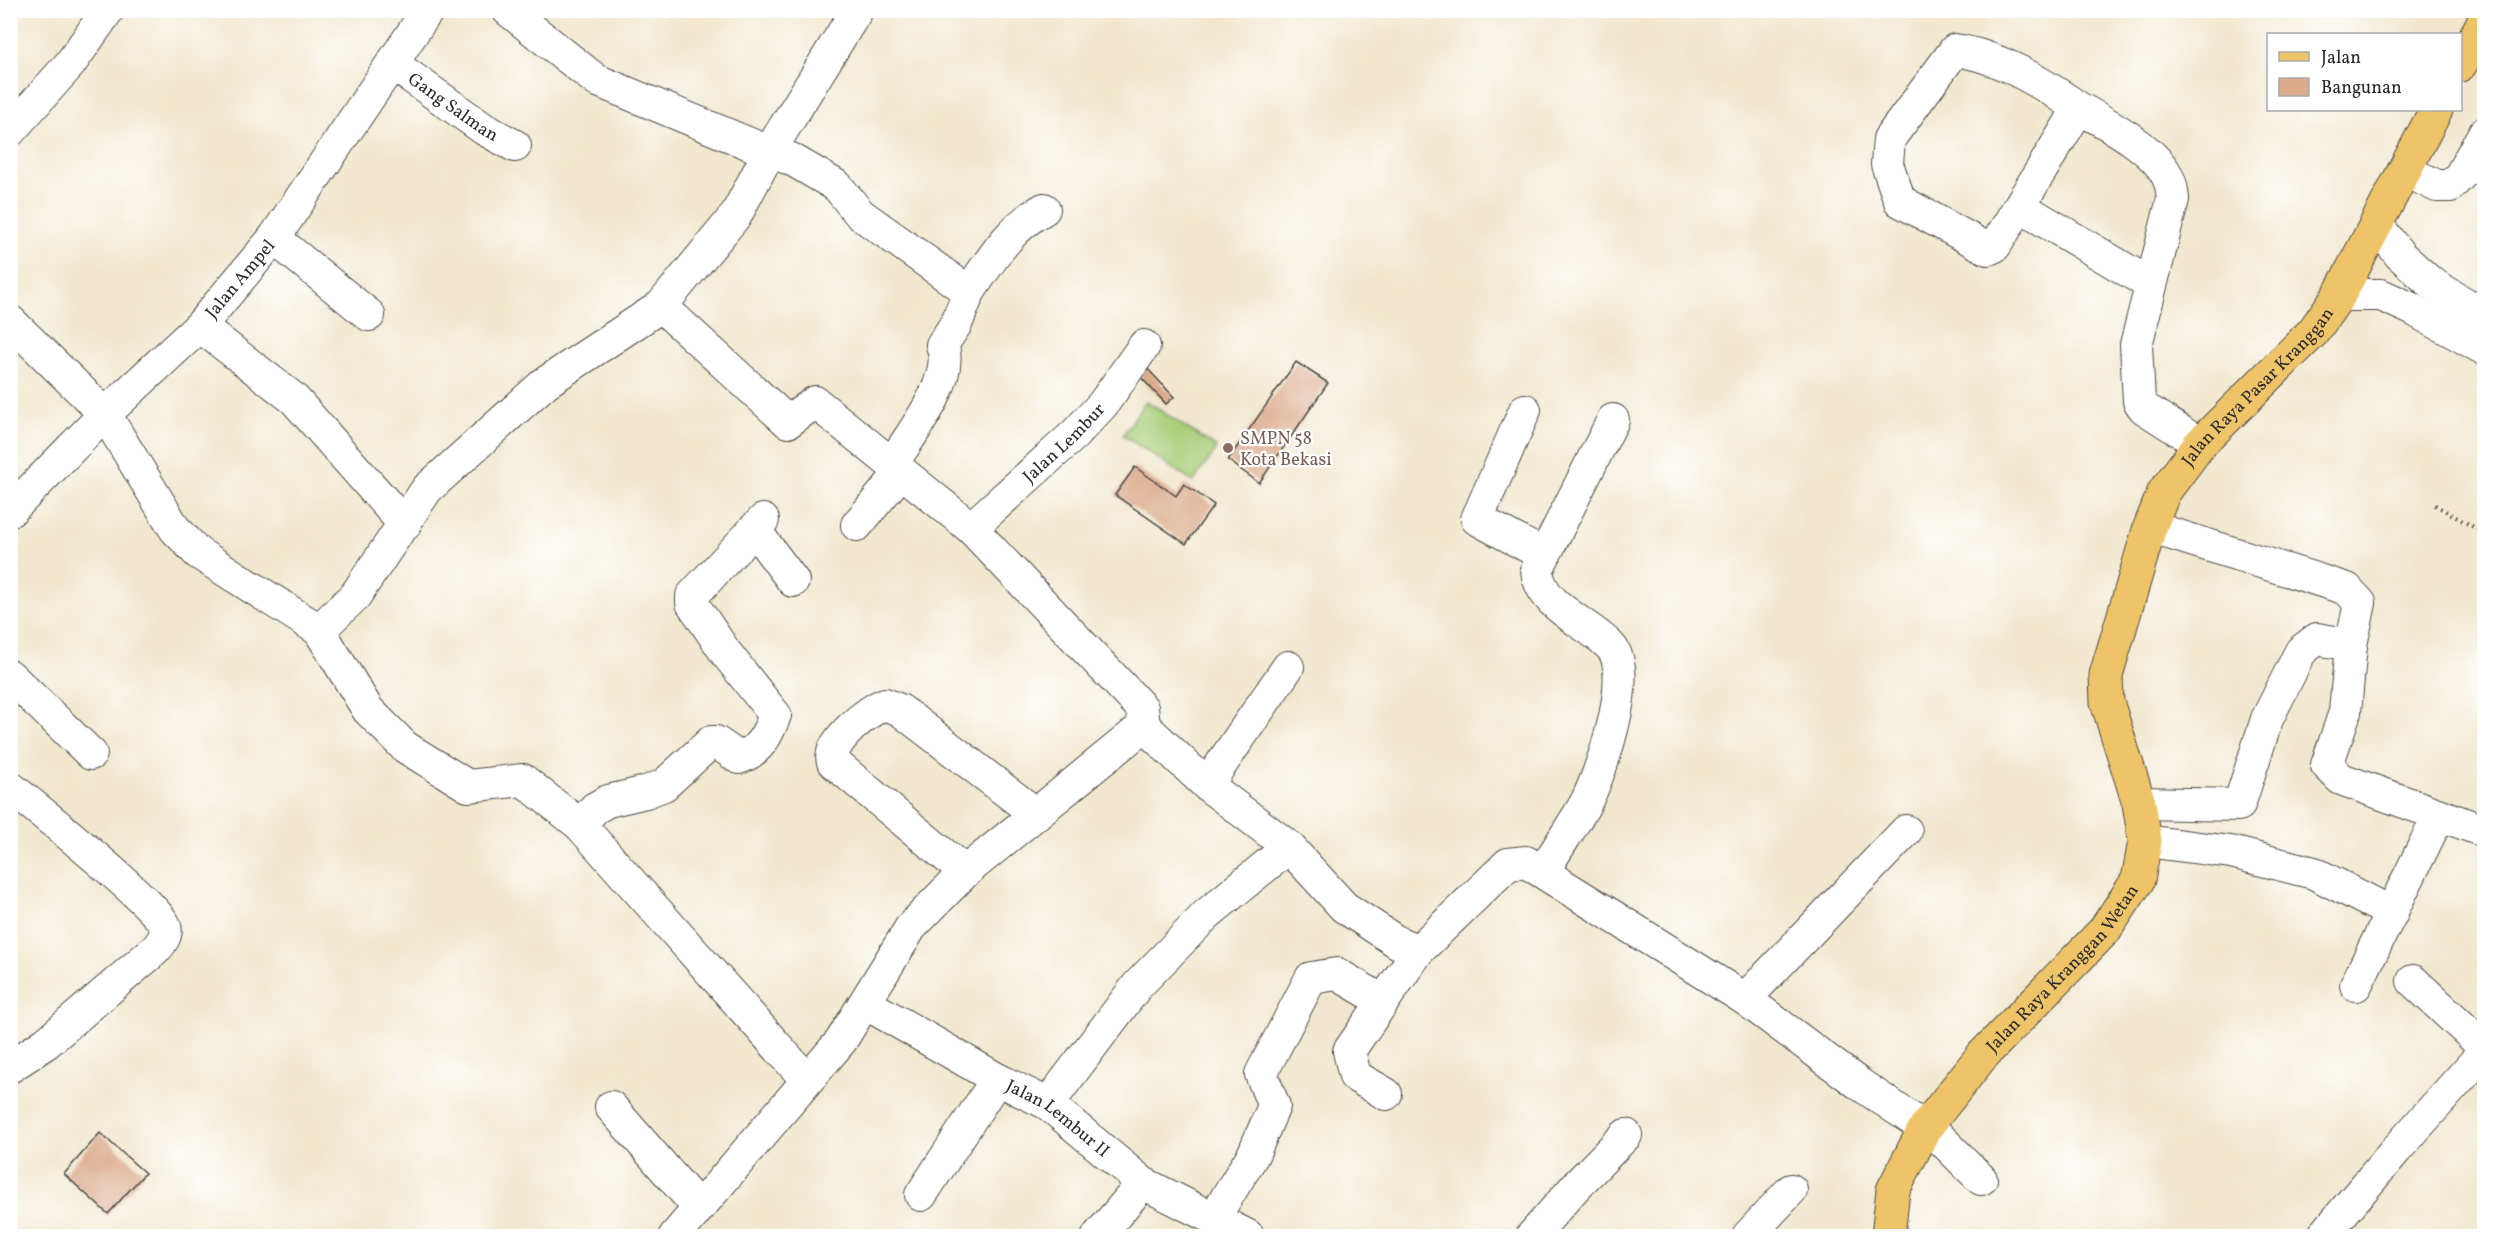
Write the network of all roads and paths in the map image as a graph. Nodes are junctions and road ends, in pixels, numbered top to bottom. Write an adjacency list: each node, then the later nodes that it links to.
1 (108, 10): 10 (street)
2 (429, 10): 7 (street, Jalan Ampel)
3 (508, 10): 13 (street)
4 (857, 10): 13 (street)
5 (2484, 18): 6 (main road)
6 (2462, 60)
7 (393, 64): 12 (street, Gang Salman); 18 (street, Jalan Ampel)
8 (2079, 108): 15 (street); 15 (street); 19 (street)
9 (2435, 111): 14 (main road, Jalan Raya Pasar Kranggan)
10 (10, 130)
11 (2484, 133): 14 (street)
12 (515, 146)
13 (769, 152): 20 (street); 22 (street)
14 (2404, 170): 17 (main road, Jalan Raya Pasar Kranggan)
15 (2021, 207): 19 (street)
16 (1044, 209): 20 (street)
17 (2377, 225): 21 (main road, Jalan Raya Pasar Kranggan); 24 (street)
18 (274, 238): 23 (street); 26 (street, Jalan Ampel)
19 (2150, 284): 32 (street)
20 (969, 292): 33 (street)
21 (2339, 295): 28 (street); 32 (main road, Jalan Raya Pasar Kranggan)
22 (661, 306): 33 (street); 36 (street)
23 (369, 315)
24 (2484, 315)
25 (10, 321): 30 (street)
26 (200, 326): 30 (street, Jalan Ampel); 36 (street)
27 (1144, 346): 39 (street, Jalan Lembur)
28 (2484, 350)
29 (1525, 410): 41 (street)
30 (105, 414): 35 (street, Jalan Ampel); 43 (street)
31 (1613, 420): 41 (street)
32 (2200, 444): 38 (main road, Jalan Raya Pasar Kranggan)
33 (895, 466): 37 (street); 39 (street)
34 (2435, 506): 40 (path)
35 (10, 512)
36 (405, 525): 43 (street)
37 (857, 525)
38 (2150, 527): 44 (street); 46 (main road, Jalan Raya Pasar Kranggan)
39 (971, 528): 48 (street)
40 (2484, 533)
41 (1544, 555): 61 (street)
42 (793, 582): 55 (street)
43 (319, 630): 55 (street)
44 (2351, 645): 52 (street); 54 (street)
45 (1288, 667): 50 (street)
46 (2106, 675): 52 (main road, Jalan Raya Kranggan Wetan)
47 (10, 676): 49 (street)
48 (1144, 726): 50 (street); 53 (street)
49 (92, 754)
50 (1207, 785): 59 (street)
51 (10, 787): 71 (street)
52 (2139, 803): 58 (main road, Jalan Raya Kranggan Wetan)
53 (1036, 814): 60 (street); 60 (street)
54 (2439, 815): 57 (street); 62 (street)
55 (580, 825): 73 (street)
56 (1906, 831): 66 (street)
57 (2484, 831)
58 (2145, 841): 62 (street); 77 (main road, Jalan Raya Kranggan Wetan)
59 (1289, 847): 63 (street); 75 (street)
60 (965, 872): 68 (street)
61 (1543, 872): 63 (street); 66 (street)
62 (2392, 913): 65 (street)
63 (1418, 951): 67 (street)
64 (2413, 981): 69 (street)
65 (2356, 984)
66 (1745, 999): 77 (street)
67 (1383, 1001): 74 (street); 84 (street)
68 (865, 1003): 72 (street, Jalan Lembur II); 73 (street)
69 (2484, 1047)
70 (2484, 1052): 91 (street)
71 (10, 1067)
72 (997, 1079): 75 (street, Jalan Lembur II); 82 (street)
73 (807, 1080): 83 (street)
74 (1386, 1094)
75 (1048, 1104): 80 (street, Jalan Lembur II)
76 (611, 1107): 83 (street)
77 (1925, 1128): 79 (street); 90 (main road, Jalan Raya Kranggan Wetan)
78 (1626, 1135): 88 (street)
79 (1981, 1179)
80 (1143, 1183): 84 (street, Jalan Lembur II); 86 (street)
81 (1791, 1190): 89 (street)
82 (921, 1195)
83 (699, 1209): 85 (street)
84 (1213, 1219): 87 (street, Jalan Lembur II)
85 (675, 1236)
86 (1098, 1236)
87 (1248, 1236)
88 (1532, 1236)
89 (1748, 1236)
90 (1888, 1236)
91 (2323, 1236)

